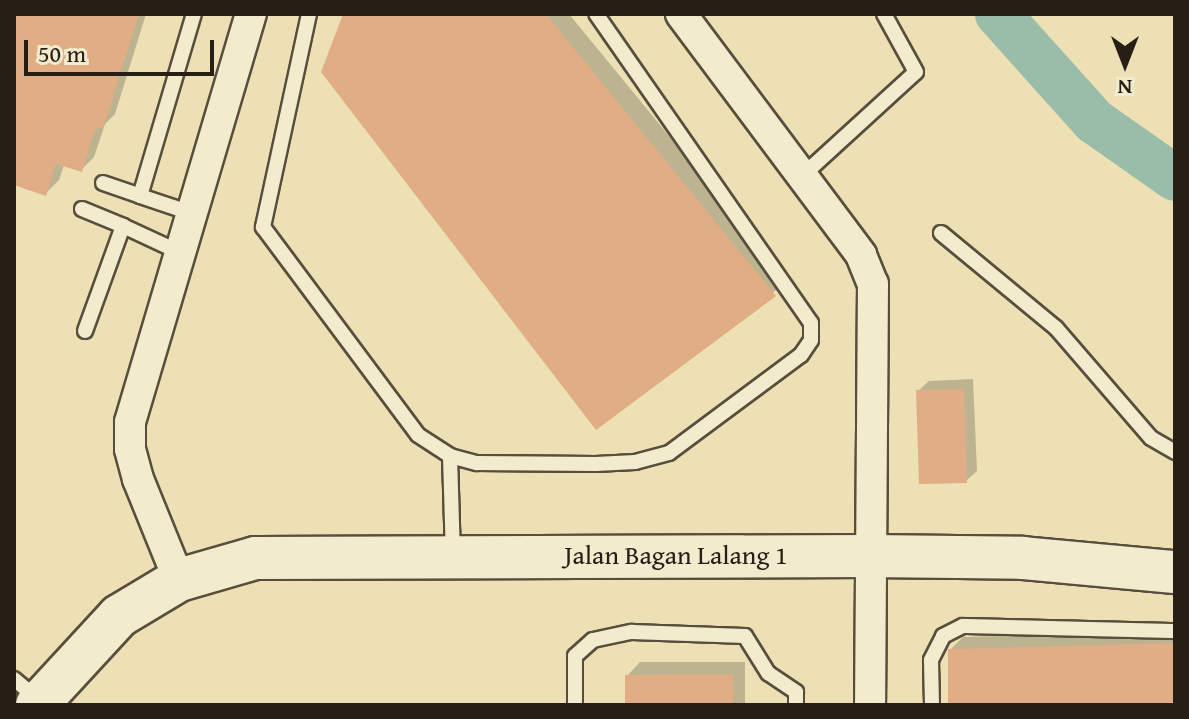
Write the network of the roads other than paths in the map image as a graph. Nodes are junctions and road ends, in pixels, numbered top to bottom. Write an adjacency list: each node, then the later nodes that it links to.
1 (194, 14): 9 (lane)
2 (251, 14): 11 (street)
3 (309, 14): 17 (lane)
4 (596, 14): 17 (lane)
5 (681, 14): 7 (street)
6 (884, 14): 7 (lane)
7 (802, 176): 19 (street)
8 (103, 183): 9 (lane)
9 (140, 196): 11 (lane)
10 (82, 209): 12 (lane)
11 (191, 213): 14 (street)
12 (123, 226): 14 (lane); 15 (lane)
13 (941, 233): 16 (lane)
14 (179, 252): 21 (street)
15 (85, 331)
16 (1175, 452)
17 (450, 456): 18 (lane)
18 (453, 555): 19 (main road, Jalan Bagan Lalang 1); 21 (main road, Jalan Bagan Lalang 1)
19 (870, 556): 20 (main road, Jalan Bagan Lalang 1); 26 (street)
20 (1175, 572)
21 (179, 580): 23 (main road, Jalan Bagan Lalang 1)
22 (1175, 631): 27 (lane)
23 (30, 695)
24 (575, 705): 25 (lane)
25 (796, 705)
26 (870, 705)
27 (932, 705)

